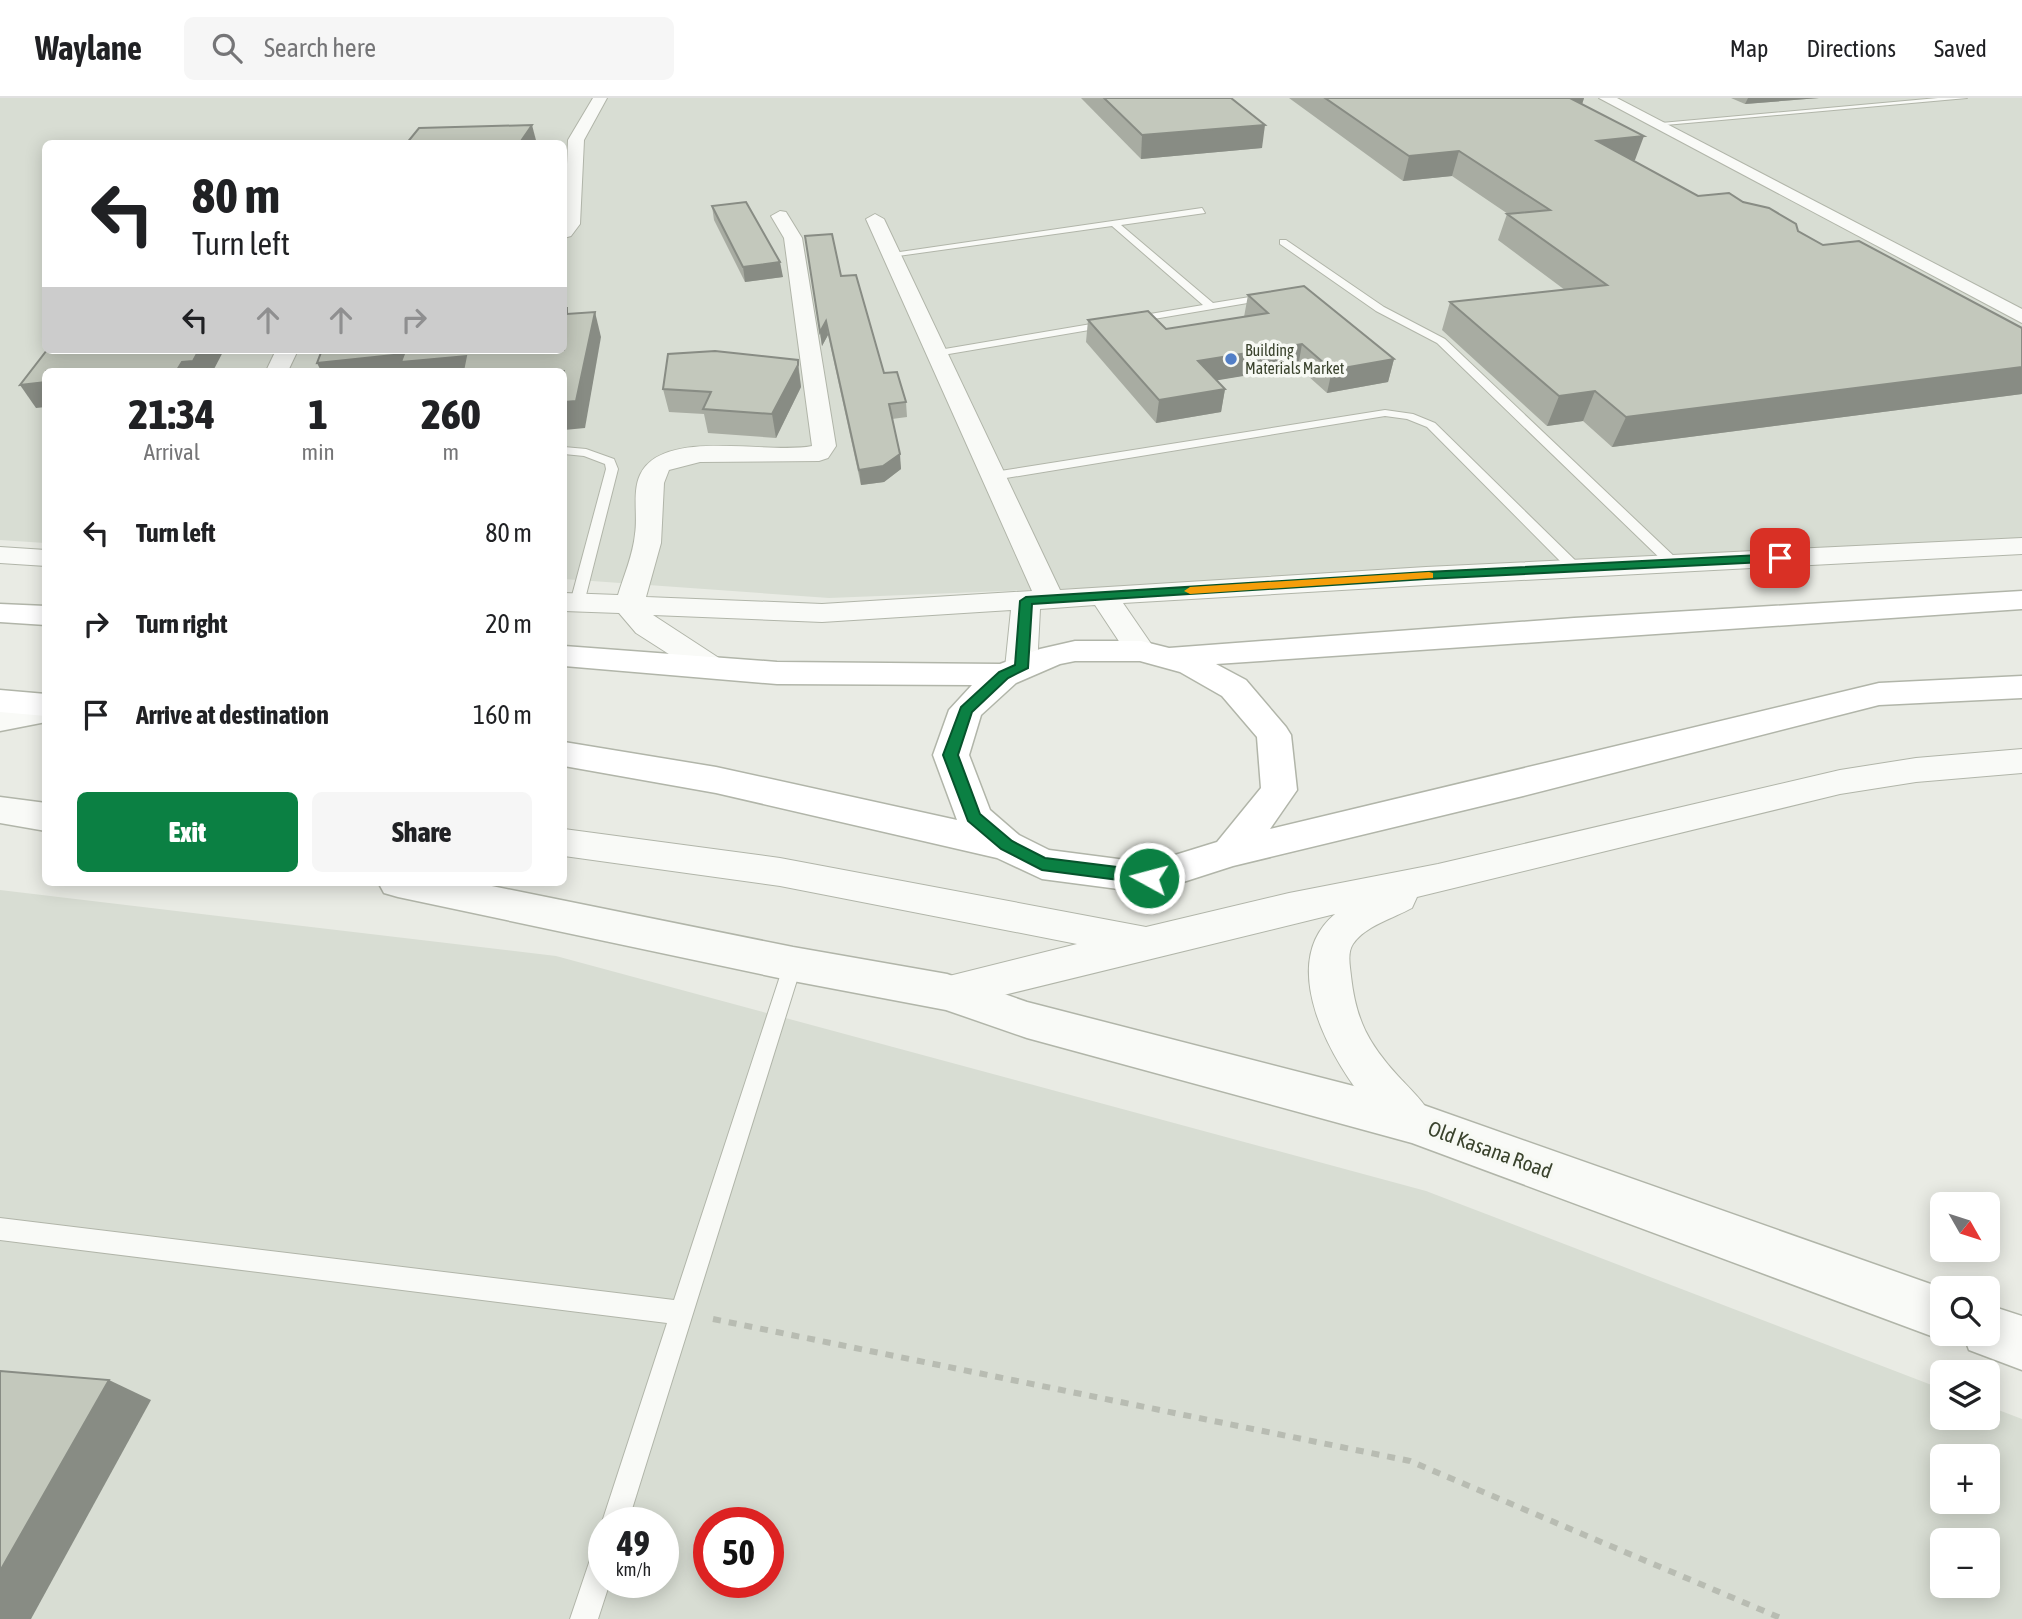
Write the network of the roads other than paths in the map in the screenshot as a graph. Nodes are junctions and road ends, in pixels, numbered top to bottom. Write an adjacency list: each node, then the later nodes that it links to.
1 (600, 98): 9 (street)
2 (1606, 98): 4 (street)
3 (1963, 98): 4 (lane)
4 (1654, 124): 14 (street)
5 (1202, 211): 8 (lane)
6 (780, 216): 27 (street)
7 (875, 219): 11 (street)
8 (1114, 223): 11 (lane); 13 (lane)
9 (567, 229)
10 (1283, 242): 21 (lane)
11 (891, 254): 15 (street)
12 (1283, 295): 13 (lane)
13 (1211, 307): 15 (lane)
14 (2022, 317)
15 (937, 353): 17 (street)
16 (567, 451): 26 (lane)
17 (994, 476): 22 (lane); 24 (street)
18 (2022, 546): 21 (street)
19 (0, 555): 20 (street)
20 (42, 558)
21 (1673, 564): 22 (street)
22 (1575, 568): 23 (street)
23 (1103, 596): 24 (street); 30 (street)
24 (1038, 600): 27 (street); 33 (street)
25 (2022, 600): 30 (main road)
26 (570, 603): 27 (street)
27 (629, 607): 32 (street)
28 (0, 613): 29 (main road)
29 (42, 616)
30 (1153, 654): 33 (main road); 45 (main road)
31 (567, 656): 32 (main road)
32 (710, 667): 33 (main road)
33 (1012, 672): 44 (main road)
34 (2022, 687): 45 (main road)
35 (0, 701): 36 (main road)
36 (42, 705)
37 (42, 712): 38 (street)
38 (0, 719)
39 (567, 755): 44 (main road)
40 (2022, 761): 46 (street)
41 (0, 810): 42 (street)
42 (42, 816)
43 (567, 843): 48 (street)
44 (1006, 845): 45 (main road)
45 (1231, 852)
46 (1438, 878): 48 (street); 51 (street)
47 (417, 886): 49 (street, Old Kasana Road)
48 (1146, 942): 50 (street)
49 (793, 964): 50 (street, Old Kasana Road); 54 (lane)
50 (947, 992): 51 (street, Old Kasana Road)
51 (1412, 1122): 53 (street, Old Kasana Road)
52 (0, 1230): 54 (lane)
53 (1930, 1310)
54 (682, 1313): 57 (lane)
55 (2000, 1335): 56 (street)
56 (2022, 1343)
57 (620, 1507)
58 (591, 1598): 59 (lane)
59 (584, 1619)

